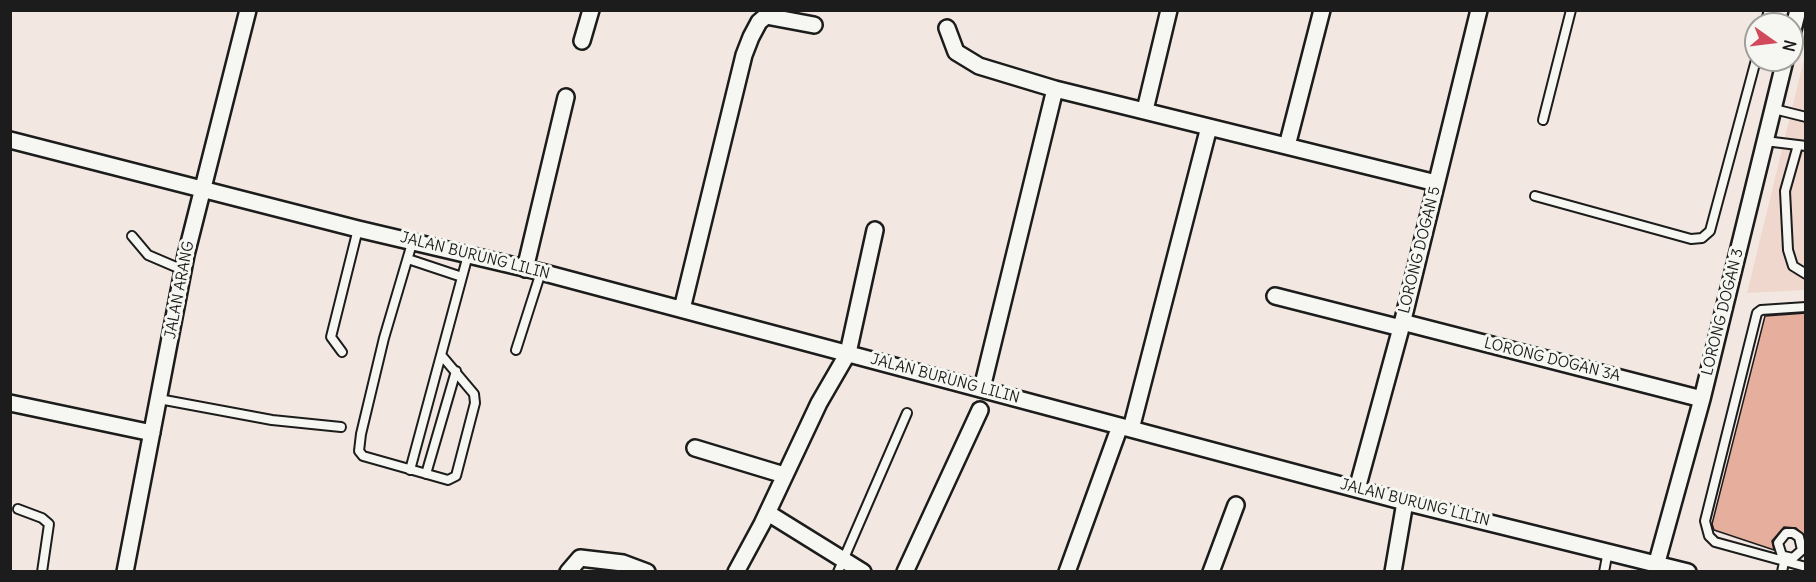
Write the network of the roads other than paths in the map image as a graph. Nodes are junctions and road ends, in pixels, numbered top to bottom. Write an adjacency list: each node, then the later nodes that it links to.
1 (248, 10): 24 (street, JALAN ARANG)
2 (591, 10): 9 (street)
3 (1169, 10): 15 (street)
4 (1322, 10): 22 (street)
5 (1479, 10): 23 (street, LORONG DOGAN 5)
6 (1571, 10): 17 (lane)
7 (814, 25): 39 (street)
8 (947, 28): 12 (street)
9 (582, 41)
10 (1753, 72): 25 (lane)
11 (1782, 72): 14 (street, LORONG DOGAN 3)
12 (1055, 89): 15 (street); 46 (street)
13 (566, 97): 32 (street)
14 (1774, 109): 16 (lane); 20 (street, LORONG DOGAN 3)
15 (1145, 110): 18 (street)
16 (1806, 117)
17 (1543, 120)
18 (1209, 127): 22 (street); 53 (street)
19 (10, 140): 24 (street, JALAN BURUNG LILIN)
20 (1765, 141): 21 (lane); 48 (street, LORONG DOGAN 3)
21 (1802, 145): 35 (lane)
22 (1287, 146): 23 (street)
23 (1436, 183): 40 (street, LORONG DOGAN 5)
24 (202, 190): 26 (street, JALAN BURUNG LILIN); 33 (street, JALAN ARANG)
25 (1535, 196)
26 (358, 229): 29 (street, JALAN BURUNG LILIN); 42 (lane)
27 (875, 230): 43 (street)
28 (132, 236): 33 (lane)
29 (413, 240): 30 (street, JALAN BURUNG LILIN); 31 (lane)
30 (468, 255): 32 (street, JALAN BURUNG LILIN); 36 (lane)
31 (408, 259): 36 (lane); 56 (lane)
32 (525, 268): 34 (street, JALAN BURUNG LILIN)
33 (183, 270): 47 (street, JALAN ARANG)
34 (541, 272): 39 (street, JALAN BURUNG LILIN); 41 (lane)
35 (1806, 274)
36 (462, 277): 44 (lane)
37 (1275, 296): 40 (street, LORONG DOGAN 3A)
38 (1806, 307): 65 (lane)
39 (682, 309): 43 (street, JALAN BURUNG LILIN)
40 (1401, 325): 48 (street, LORONG DOGAN 3A); 59 (street, LORONG DOGAN 5)
41 (516, 350)
42 (342, 352)
43 (848, 353): 46 (street, JALAN BURUNG LILIN); 58 (street)
44 (442, 356): 45 (lane); 56 (lane)
45 (456, 371): 57 (lane); 57 (lane)
46 (982, 388): 53 (street, JALAN BURUNG LILIN)
47 (159, 399): 52 (lane); 54 (street, JALAN ARANG)
48 (1702, 399): 66 (street, LORONG DOGAN 3)
49 (10, 403): 54 (street)
50 (980, 410): 76 (street)
51 (907, 413): 68 (lane)
52 (341, 427)
53 (1125, 428): 59 (street, JALAN BURUNG LILIN); 77 (street)
54 (152, 433): 71 (street, JALAN ARANG)
55 (695, 448): 58 (street)
56 (410, 470): 57 (lane)
57 (426, 474)
58 (784, 475): 63 (street)
59 (1357, 489): 60 (street, JALAN BURUNG LILIN)
60 (1405, 502): 64 (street, JALAN BURUNG LILIN); 79 (street)
61 (1236, 505): 78 (street)
62 (18, 509): 70 (lane)
63 (768, 513): 68 (street); 74 (street)
64 (1608, 551): 66 (street, JALAN BURUNG LILIN); 80 (lane)
65 (1783, 559): 67 (lane); 67 (lane); 82 (lane)
66 (1657, 562): 81 (street, JALAN BURUNG LILIN)
67 (1796, 563): 69 (lane)
68 (841, 565): 75 (street)
69 (1806, 567)
70 (42, 572)
71 (125, 572)
72 (568, 572): 73 (street)
73 (647, 572)
74 (736, 572)
75 (862, 572)
76 (905, 572)
77 (1067, 572)
78 (1211, 572)
79 (1393, 572)
80 (1604, 572)
81 (1688, 572)
82 (1782, 572)

